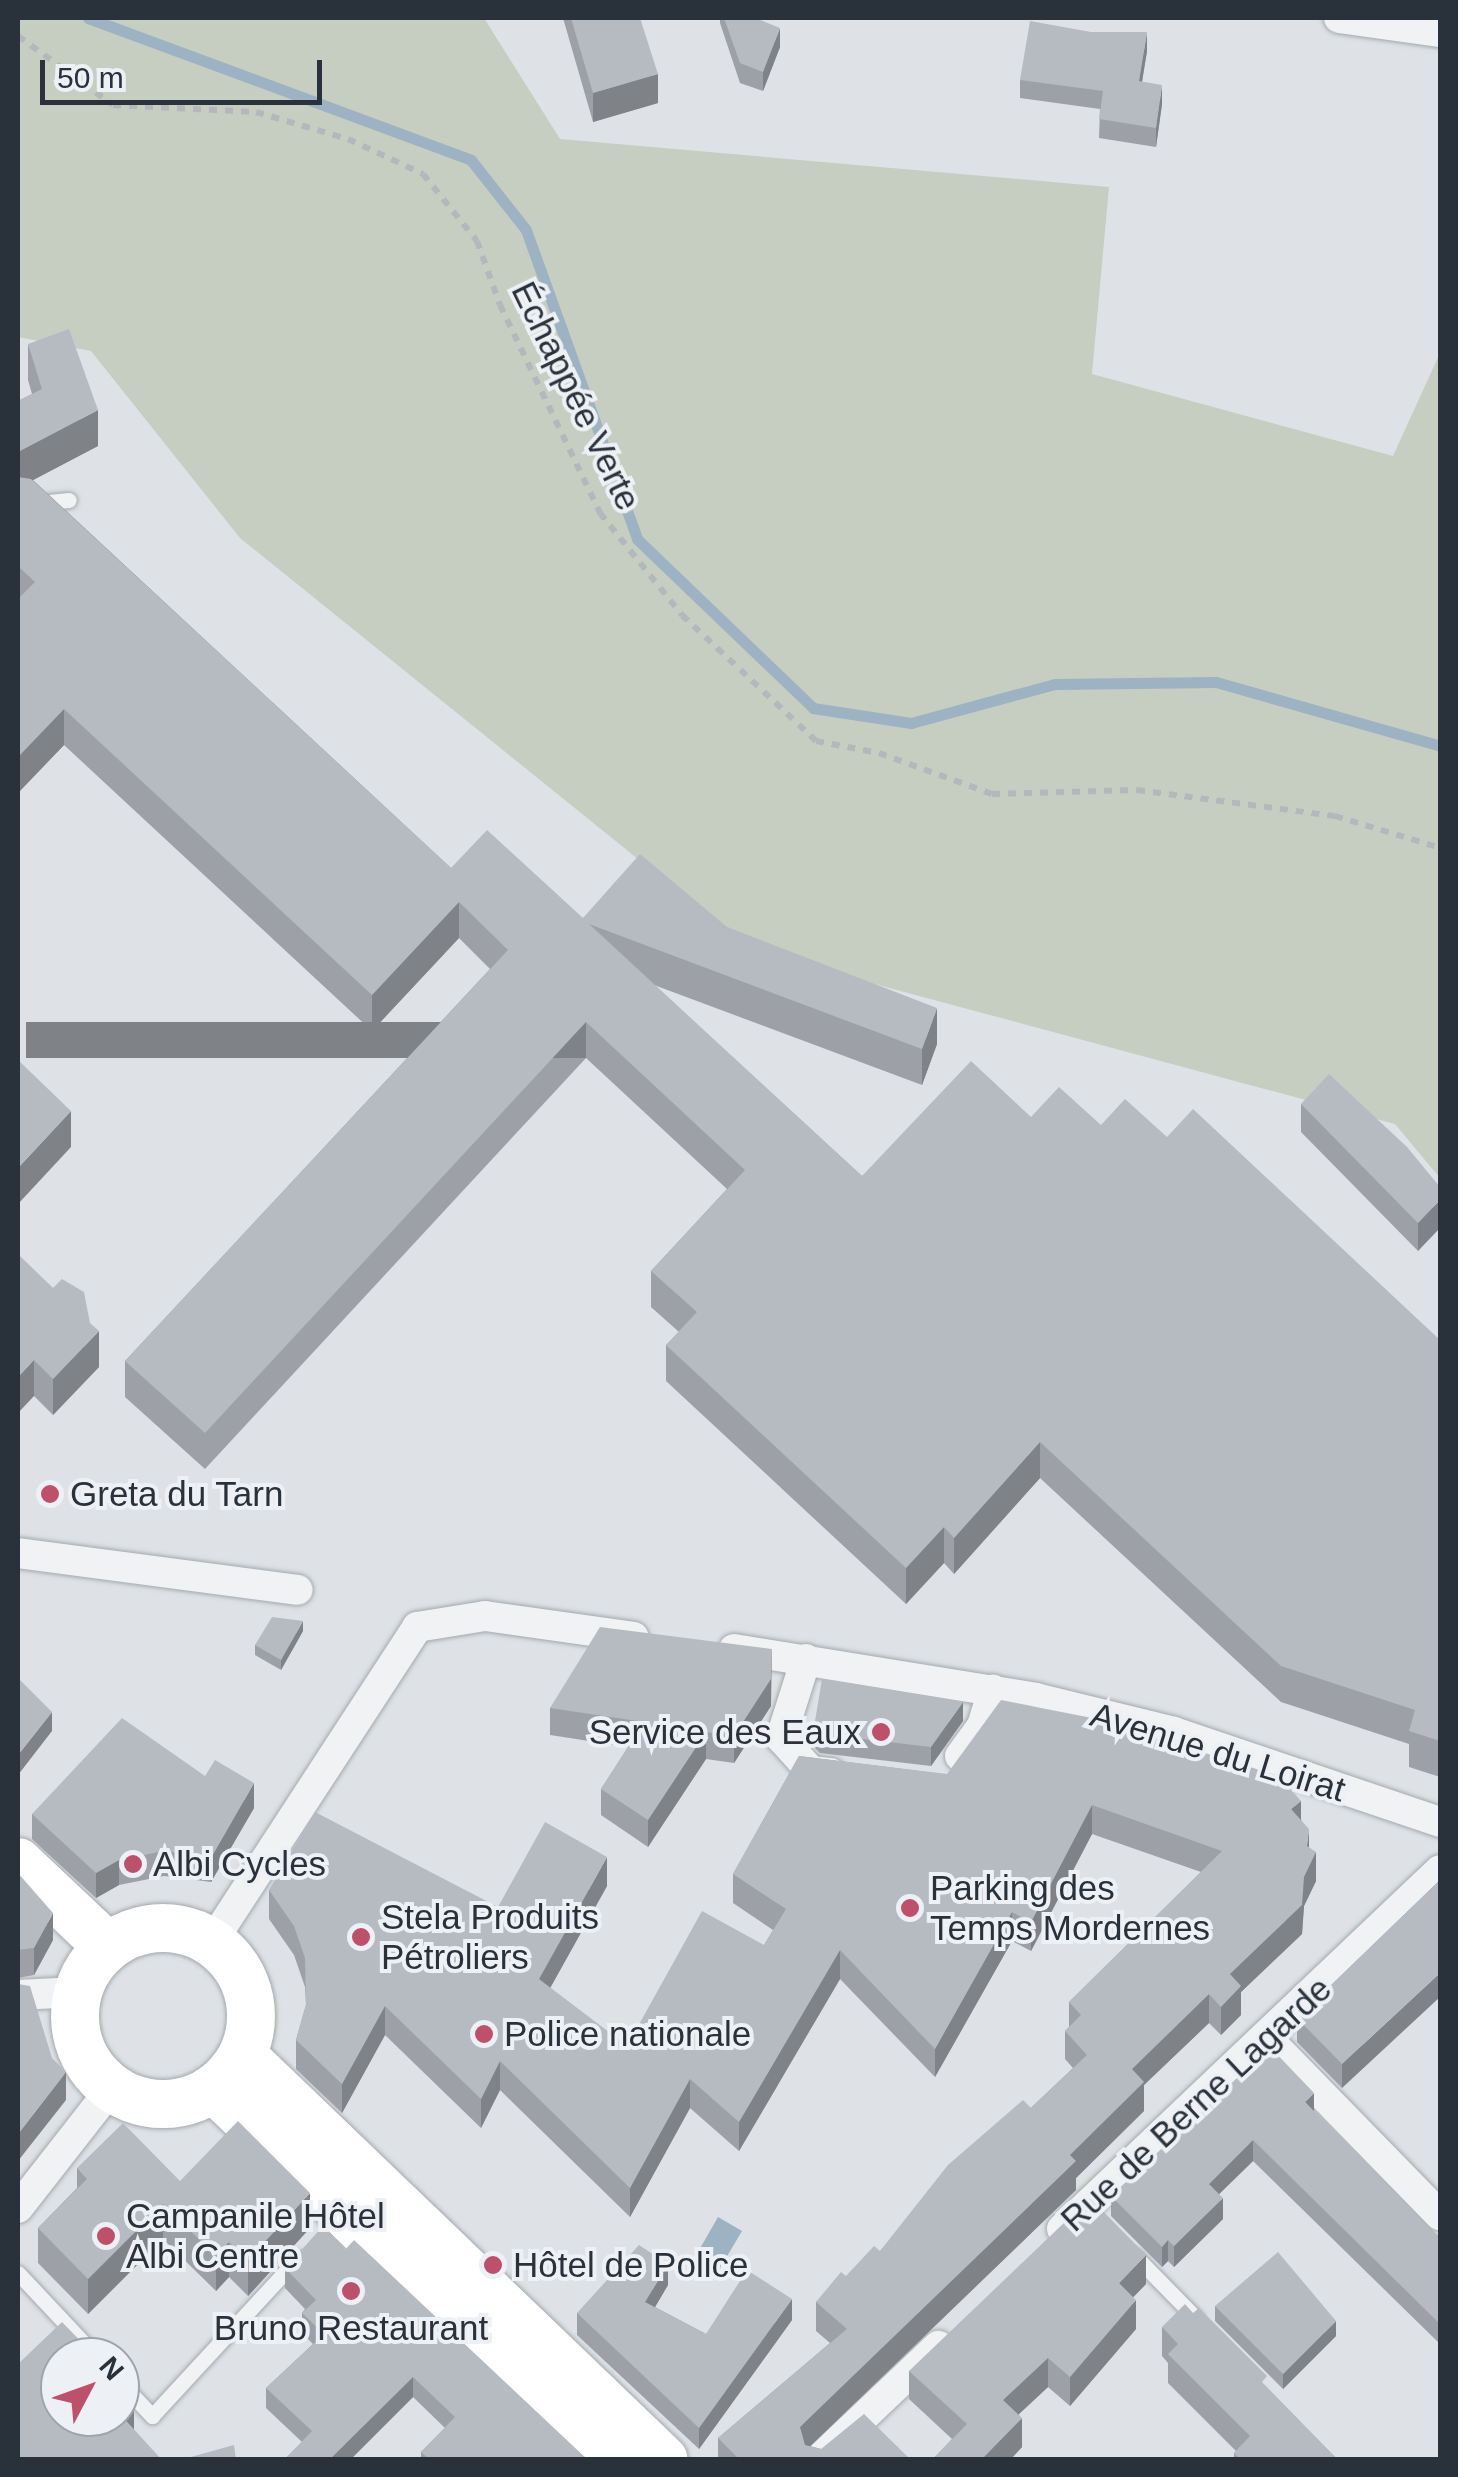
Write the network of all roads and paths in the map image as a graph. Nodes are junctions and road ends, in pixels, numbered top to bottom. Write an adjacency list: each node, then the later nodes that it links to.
1 (1339, 18): 2 (street)
2 (1440, 32)
3 (18, 36): 6 (path, Échappée Verte)
4 (70, 500): 5 (lane)
5 (18, 505)
6 (1440, 848)
7 (18, 1553): 8 (street)
8 (298, 1590)
9 (658, 1640): 18 (street)
10 (694, 1644): 11 (street, Avenue du Loirat)
11 (806, 1659): 12 (street, Avenue du Loirat); 13 (street)
12 (993, 1690): 14 (street); 15 (street, Avenue du Loirat)
13 (866, 1777)
14 (940, 1786)
15 (1440, 1822)
16 (18, 1862): 19 (main road)
17 (1440, 1870): 22 (street, Rue de Berne Lagarde)
18 (212, 1942): 19 (main road); 23 (main road)
19 (107, 1946): 20 (main road)
20 (77, 1992): 21 (street); 24 (main road)
21 (18, 1995)
22 (1266, 2037): 27 (street); 28 (street, Rue de Berne Lagarde)
23 (229, 2072): 24 (main road); 25 (main road)
24 (111, 2089): 26 (street)
25 (345, 2207): 34 (lane); 35 (main road); 36 (main road)
26 (18, 2208)
27 (1440, 2216)
28 (1044, 2247)
29 (1128, 2248): 32 (lane)
30 (18, 2272): 33 (lane)
31 (959, 2326): 37 (street)
32 (1210, 2332)
33 (78, 2337)
34 (140, 2403)
35 (602, 2460)
36 (664, 2460)
37 (818, 2460)

